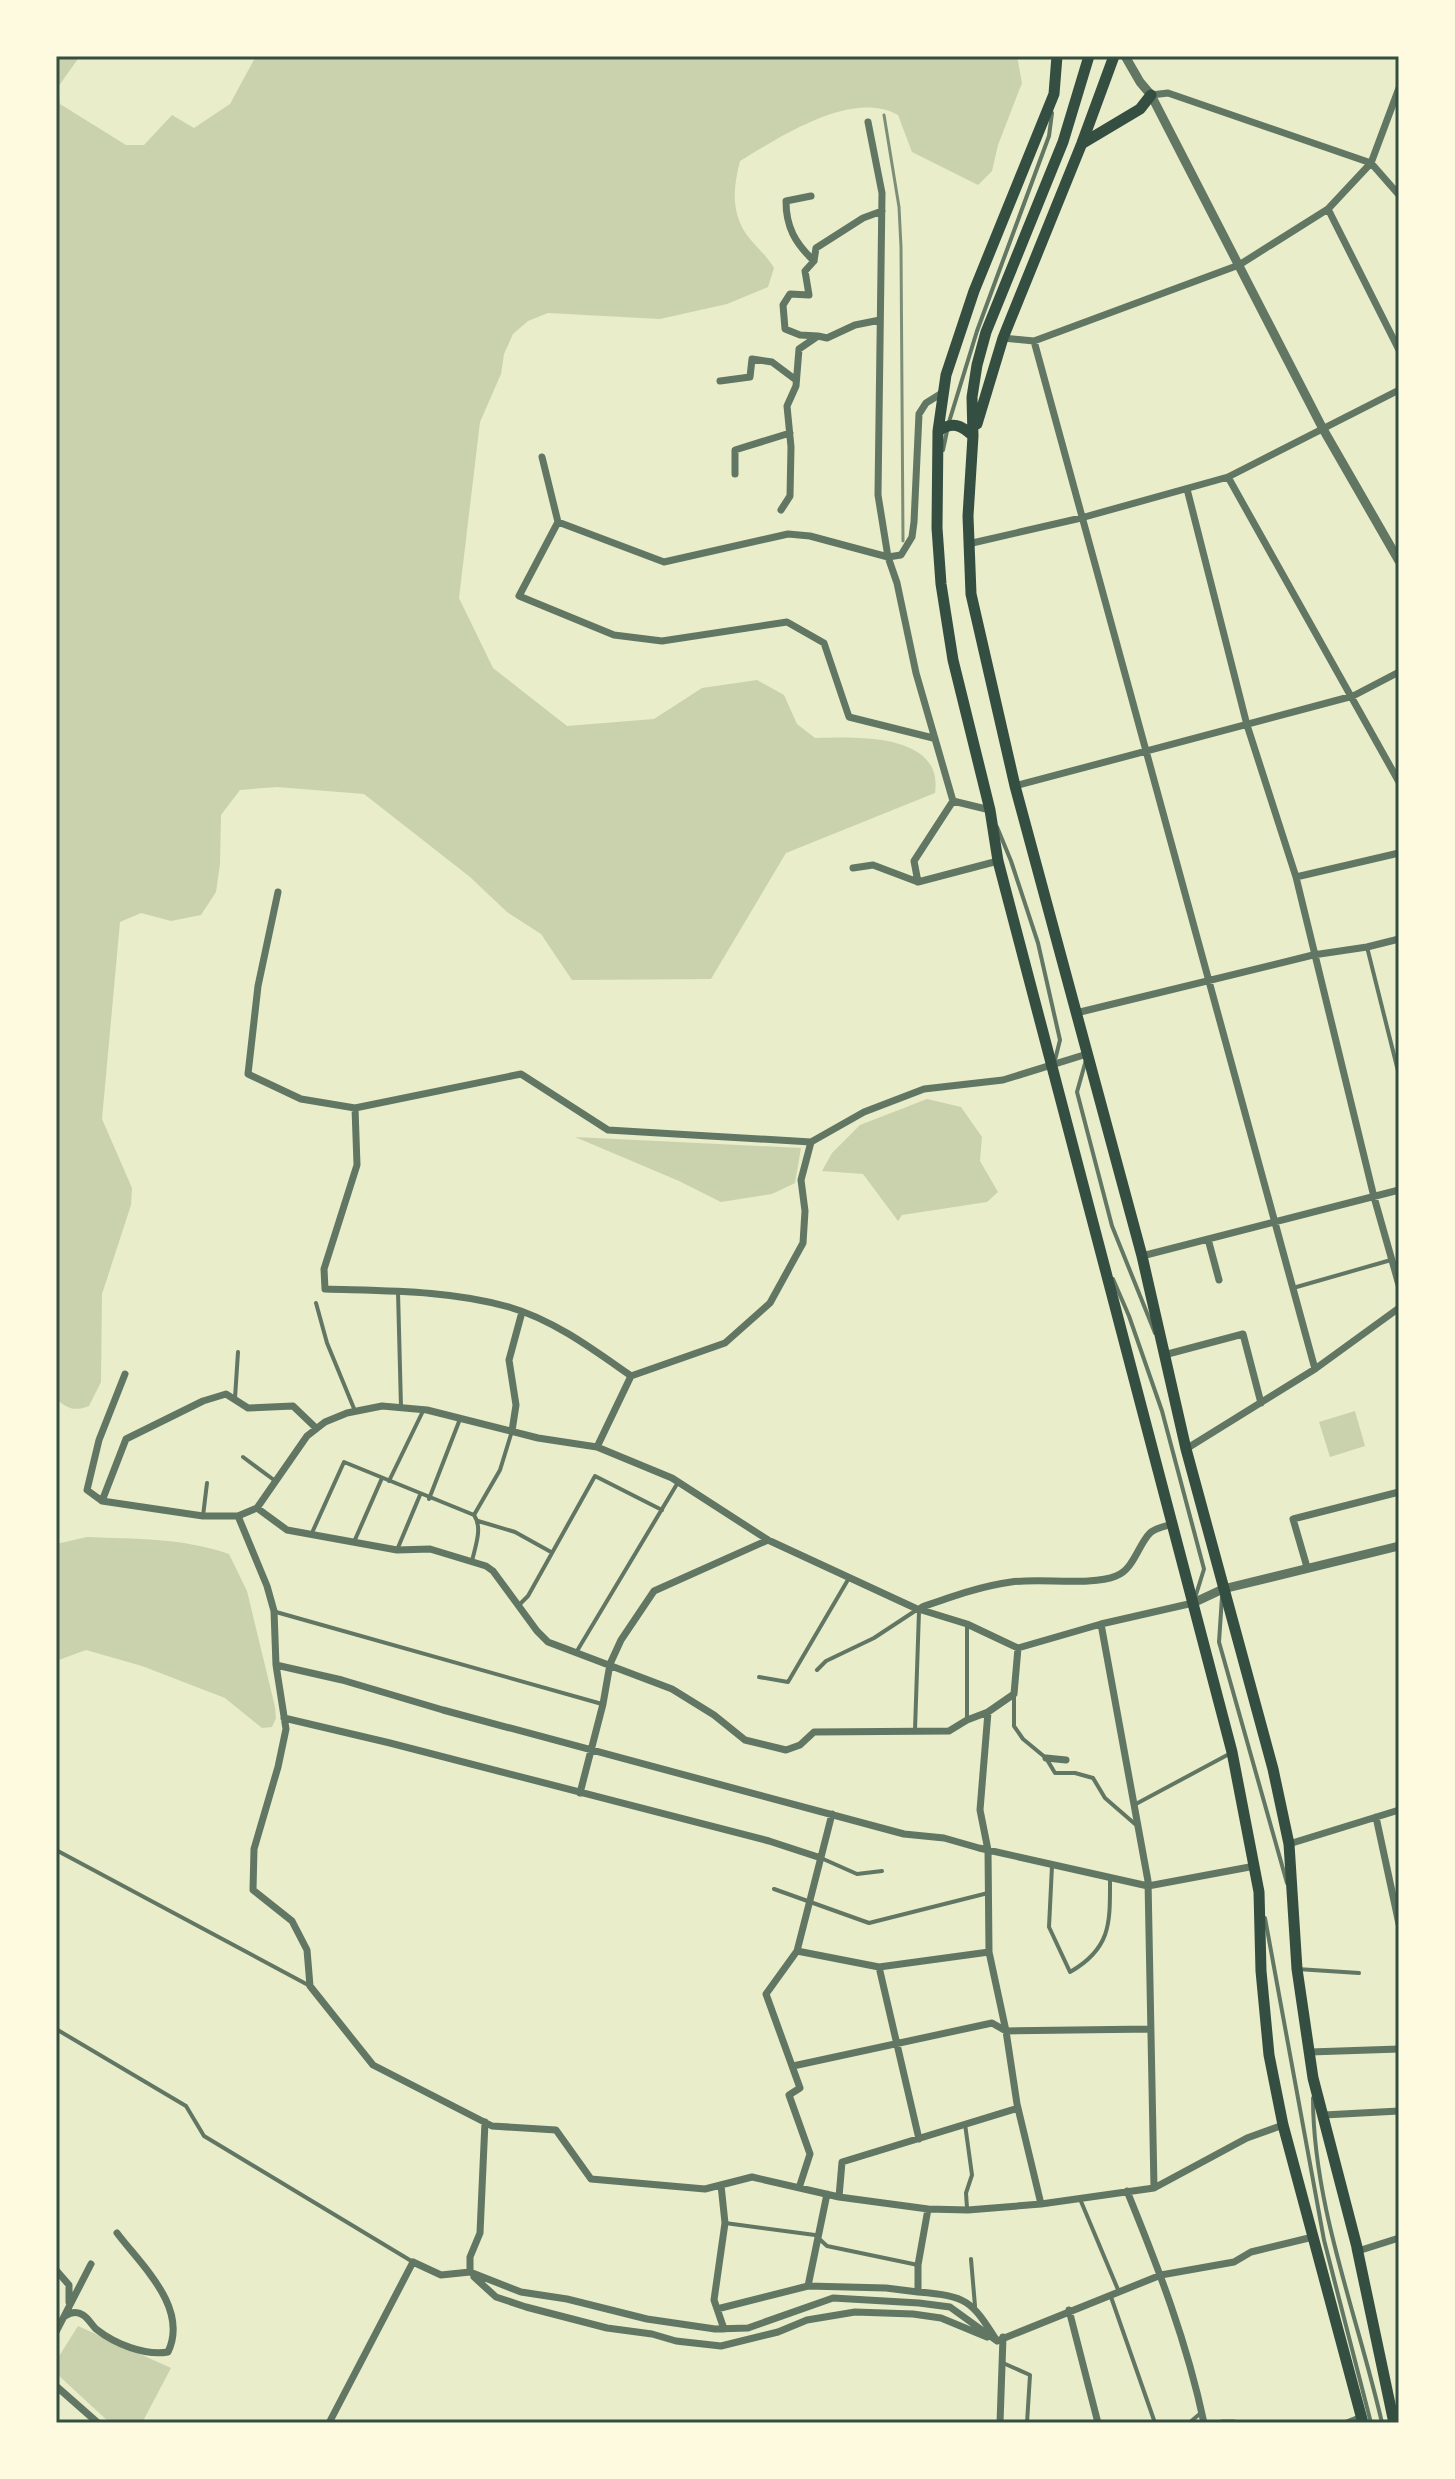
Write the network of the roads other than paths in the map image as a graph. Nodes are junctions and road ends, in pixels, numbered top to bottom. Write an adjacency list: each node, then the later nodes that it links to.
1 (1057, 56): 6 (main road)
2 (1089, 56): 29 (main road)
3 (1114, 56): 9 (main road)
4 (1125, 56): 7 (street)
5 (1399, 88): 10 (street)
6 (1054, 94): 25 (main road); 26 (lane)
7 (1151, 95): 9 (main road); 10 (street); 16 (street)
8 (868, 122): 14 (street)
9 (1082, 143): 19 (main road)
10 (1371, 163): 11 (street); 13 (street)
11 (1399, 195)
12 (811, 196): 15 (street)
13 (1328, 209): 16 (street); 21 (street)
14 (882, 211): 15 (street); 17 (street)
15 (814, 261): 18 (street)
16 (1239, 265): 20 (street); 27 (street)
17 (880, 320): 18 (street); 38 (street)
18 (818, 336): 22 (street)
19 (1003, 338): 20 (street); 29 (main road)
20 (1034, 341): 35 (street)
21 (1399, 350)
22 (796, 380): 23 (street); 28 (street)
23 (720, 381)
24 (1399, 390): 27 (street)
25 (942, 393): 26 (main road); 38 (street)
26 (943, 428): 29 (main road); 48 (main road)
27 (1323, 429): 32 (street); 39 (street)
28 (790, 433): 31 (street); 34 (street)
29 (973, 436): 37 (main road)
30 (542, 457): 36 (street)
31 (735, 474)
32 (1228, 477): 33 (street); 41 (street)
33 (1187, 489): 35 (street); 42 (street)
34 (781, 510)
35 (1081, 518): 37 (street); 44 (street)
36 (558, 522): 38 (street); 43 (street)
37 (968, 544): 46 (main road)
38 (888, 557): 43 (street)
39 (1399, 561)
40 (1399, 672): 41 (street)
41 (1353, 696): 42 (street); 45 (street)
42 (1247, 725): 44 (street); 52 (street)
43 (933, 738): 47 (street)
44 (1145, 753): 46 (street); 58 (street)
45 (1399, 782)
46 (1015, 786): 59 (main road)
47 (953, 801): 48 (street); 53 (street)
48 (990, 810): 50 (main road); 61 (lane)
49 (1399, 853): 52 (street)
50 (998, 861): 53 (street); 61 (main road)
51 (853, 868): 53 (street)
52 (1296, 877): 57 (street)
53 (918, 882)
54 (278, 892): 63 (street)
55 (1399, 939): 56 (street)
56 (1367, 947): 57 (street); 62 (lane)
57 (1313, 955): 58 (street); 66 (street)
58 (1211, 981): 59 (street); 67 (street)
59 (1076, 1013): 60 (main road)
60 (1087, 1054): 61 (street); 70 (main road); 80 (lane)
61 (1054, 1066): 64 (street); 69 (main road)
62 (1399, 1075)
63 (355, 1108): 64 (street); 75 (street)
64 (811, 1142): 83 (street)
65 (1399, 1190): 66 (street)
66 (1374, 1197): 67 (street); 71 (street)
67 (1275, 1223): 68 (street); 74 (street)
68 (1208, 1239): 70 (street); 72 (street)
69 (1102, 1255): 110 (main road); 121 (lane)
70 (1142, 1256): 80 (main road)
71 (1392, 1260): 73 (street); 74 (lane)
72 (1219, 1280)
73 (1399, 1285)
74 (1293, 1288): 81 (street)
75 (398, 1292): 78 (street); 86 (lane)
76 (316, 1303): 88 (lane)
77 (1399, 1308): 81 (street)
78 (522, 1312): 83 (street); 91 (street)
79 (238, 1352): 84 (lane)
80 (1164, 1356): 85 (street); 93 (main road)
81 (1315, 1369): 85 (street)
82 (125, 1374): 103 (street)
83 (631, 1376): 92 (street)
84 (235, 1398): 90 (street); 103 (street)
85 (1261, 1403): 93 (street)
86 (401, 1407): 87 (street); 88 (street)
87 (424, 1410): 89 (street); 97 (lane)
88 (355, 1411): 90 (street)
89 (461, 1418): 91 (street); 102 (lane)
90 (316, 1428): 96 (street)
91 (512, 1431): 92 (street); 106 (lane)
92 (597, 1447): 98 (street)
93 (1186, 1449): 120 (main road)
94 (243, 1457): 96 (lane)
95 (382, 1478): 97 (lane); 111 (lane); 113 (lane)
96 (276, 1481): 104 (street)
97 (389, 1481): 101 (lane)
98 (679, 1482): 105 (lane); 112 (street)
99 (207, 1483): 107 (lane)
100 (1399, 1492): 118 (street)
101 (420, 1495): 102 (lane); 115 (lane)
102 (429, 1499): 106 (lane)
103 (102, 1501): 107 (street)
104 (257, 1508): 108 (street); 111 (street)
105 (662, 1510): 116 (lane); 128 (lane)
106 (474, 1515): 109 (lane)
107 (203, 1516): 108 (street)
108 (238, 1516): 124 (street)
109 (478, 1521): 116 (lane); 117 (lane)
110 (1173, 1524): 121 (main road); 123 (street)
111 (311, 1536): 113 (street)
112 (768, 1540): 119 (street); 129 (street)
113 (354, 1542): 115 (street)
114 (1399, 1546): 118 (street)
115 (397, 1550): 117 (street)
116 (551, 1552): 122 (lane)
117 (472, 1561): 122 (street)
118 (1307, 1567): 120 (street)
119 (849, 1578): 123 (street); 132 (lane)
120 (1223, 1589): 121 (street); 149 (main road); 162 (lane)
121 (1193, 1603): 126 (street); 140 (main road)
122 (519, 1605): 128 (street)
123 (920, 1608): 125 (street); 131 (lane); 138 (lane)
124 (274, 1611): 130 (street); 134 (lane)
125 (967, 1624): 127 (street); 137 (lane)
126 (1101, 1624): 127 (street); 144 (street)
127 (1018, 1648): 133 (street)
128 (576, 1652): 129 (street)
129 (610, 1664): 134 (street); 138 (street)
130 (276, 1665): 136 (street); 139 (street)
131 (817, 1670)
132 (759, 1677)
133 (1014, 1694): 135 (street); 141 (lane)
134 (603, 1704): 139 (street)
135 (988, 1712): 137 (street); 151 (street)
136 (284, 1718): 143 (street); 169 (street)
137 (967, 1720): 138 (street)
138 (915, 1733)
139 (591, 1750): 143 (street); 146 (street)
140 (1232, 1752): 144 (lane); 154 (main road)
141 (1046, 1758): 142 (street); 148 (lane)
142 (1066, 1760)
143 (580, 1793): 152 (street)
144 (1134, 1805): 148 (street)
145 (1399, 1810): 147 (street)
146 (832, 1814): 151 (street); 152 (street)
147 (1376, 1817): 149 (street); 163 (street)
148 (1139, 1826): 157 (street)
149 (1289, 1844): 162 (main road)
150 (56, 1850): 169 (lane)
151 (988, 1850): 153 (street); 160 (street)
152 (821, 1858): 155 (lane); 161 (street)
153 (1052, 1865): 156 (street); 156 (lane)
154 (1255, 1866): 157 (street); 159 (main road)
155 (882, 1871)
156 (1110, 1878): 157 (street)
157 (1148, 1886): 171 (street)
158 (774, 1889): 161 (lane)
159 (1259, 1892): 183 (main road); 224 (lane)
160 (988, 1893): 161 (lane); 165 (street)
161 (809, 1903): 164 (street)
162 (1293, 1905): 167 (main road)
163 (1399, 1924)
164 (797, 1951): 166 (street); 176 (street)
165 (989, 1952): 166 (street); 172 (street)
166 (879, 1967): 173 (street)
167 (1297, 1969): 168 (lane); 175 (main road)
168 (1359, 1973)
169 (310, 1986): 181 (street)
170 (56, 2029): 202 (lane)
171 (1150, 2029): 172 (street); 187 (street)
172 (1006, 2031): 173 (street); 178 (street)
173 (898, 2043): 176 (street); 184 (street)
174 (1399, 2049): 175 (street)
175 (1310, 2052): 177 (main road)
176 (793, 2066): 186 (street)
177 (1313, 2078): 180 (main road); 235 (lane)
178 (1018, 2108): 182 (street); 192 (street)
179 (1399, 2111): 180 (street)
180 (1324, 2115): 200 (main road)
181 (485, 2122): 185 (street); 206 (street)
182 (965, 2124): 184 (street); 194 (lane)
183 (1283, 2125): 187 (street); 197 (main road)
184 (919, 2139): 190 (street)
185 (721, 2185): 186 (street); 195 (street)
186 (799, 2188): 189 (street)
187 (1154, 2188): 188 (street)
188 (1127, 2191): 191 (street); 207 (street)
189 (827, 2194): 190 (street); 199 (street)
190 (839, 2197): 193 (street)
191 (1080, 2199): 192 (street); 210 (lane)
192 (1041, 2204): 194 (street)
193 (928, 2209): 194 (street); 204 (street)
194 (968, 2210)
195 (725, 2223): 199 (lane); 212 (street)
196 (117, 2233): 214 (street)
197 (1313, 2237): 207 (street); 224 (main road)
198 (1399, 2238): 200 (street)
199 (818, 2240): 204 (lane); 208 (street)
200 (1357, 2249): 236 (main road)
201 (971, 2259): 211 (lane)
202 (413, 2262): 206 (street); 223 (street)
203 (91, 2264): 214 (street)
204 (918, 2265): 209 (street)
205 (56, 2270): 214 (street)
206 (470, 2272): 216 (street); 218 (street)
207 (1161, 2275): 210 (street); 222 (street)
208 (808, 2286): 209 (street); 212 (street)
209 (918, 2292): 211 (street)
210 (1115, 2293): 213 (street); 229 (lane)
211 (976, 2308): 219 (street)
212 (717, 2309): 216 (street)
213 (1069, 2310): 219 (street); 228 (street)
214 (65, 2316): 217 (street)
215 (774, 2319): 216 (street); 218 (street); 219 (street)
216 (724, 2329)
217 (56, 2332)
218 (778, 2332): 219 (street)
219 (1000, 2339): 220 (street)
220 (1003, 2363): 226 (street); 227 (lane)
221 (56, 2386): 225 (street)
222 (1202, 2412): 230 (lane); 231 (street)
223 (334, 2421)
224 (1365, 2421): 234 (street)
225 (98, 2423)
226 (1000, 2423)
227 (1027, 2423)
228 (1098, 2423)
229 (1155, 2423)
230 (1189, 2423)
231 (1204, 2423)
232 (1222, 2423): 233 (street)
233 (1234, 2423)
234 (1347, 2423)
235 (1382, 2423)
236 (1394, 2423)

